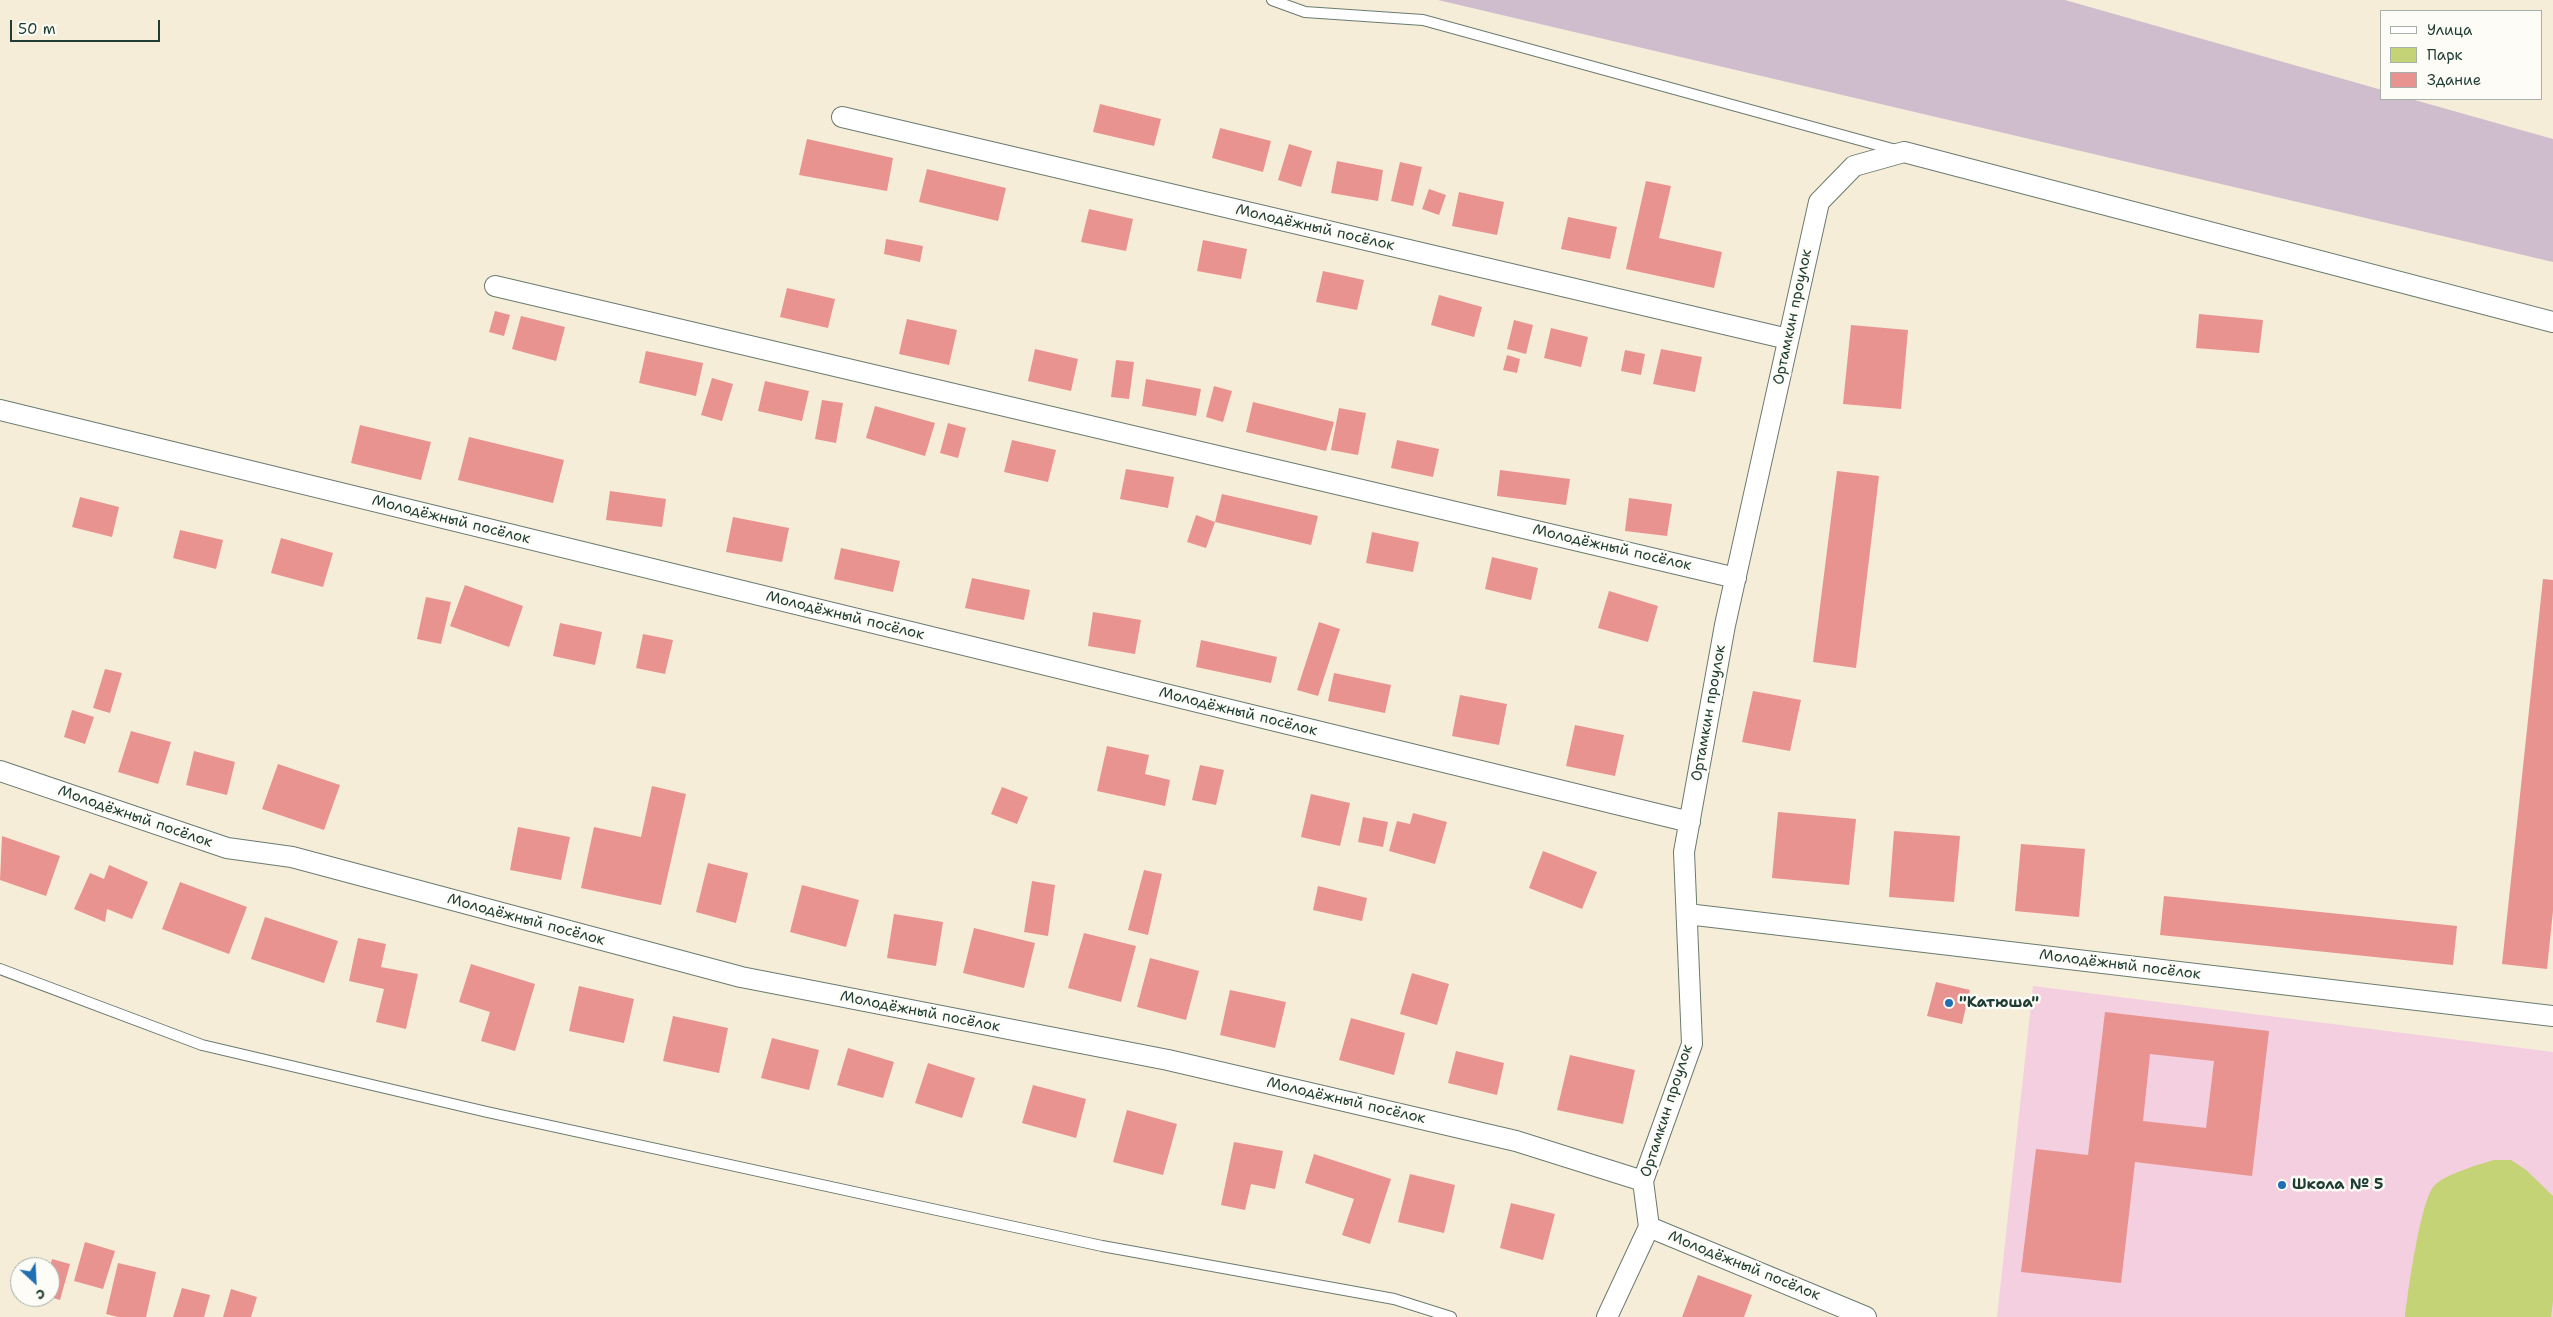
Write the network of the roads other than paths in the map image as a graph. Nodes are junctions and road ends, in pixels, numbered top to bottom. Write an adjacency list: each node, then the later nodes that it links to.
1 (1272, 0): 3 (lane)
2 (842, 117): 6 (street, Молодёжный посёлок)
3 (1904, 152): 5 (street); 6 (street, Ортамкин проулок)
4 (495, 286): 8 (street, Молодёжный посёлок)
5 (2553, 322)
6 (1788, 339): 8 (street, Ортамкин проулок)
7 (0, 410): 10 (street, Молодёжный посёлок)
8 (1736, 578): 10 (street, Ортамкин проулок)
9 (0, 771): 14 (street, Молодёжный посёлок)
10 (1690, 822): 11 (street, Ортамкин проулок)
11 (1687, 914): 13 (street, Молодёжный посёлок); 14 (street, Ортамкин проулок)
12 (0, 969): 16 (lane)
13 (2553, 1016)
14 (1643, 1182): 15 (street, Ортамкин проулок)
15 (1649, 1227): 17 (street); 18 (street, Молодёжный посёлок)
16 (1451, 1317)
17 (1607, 1317)
18 (1866, 1317)

